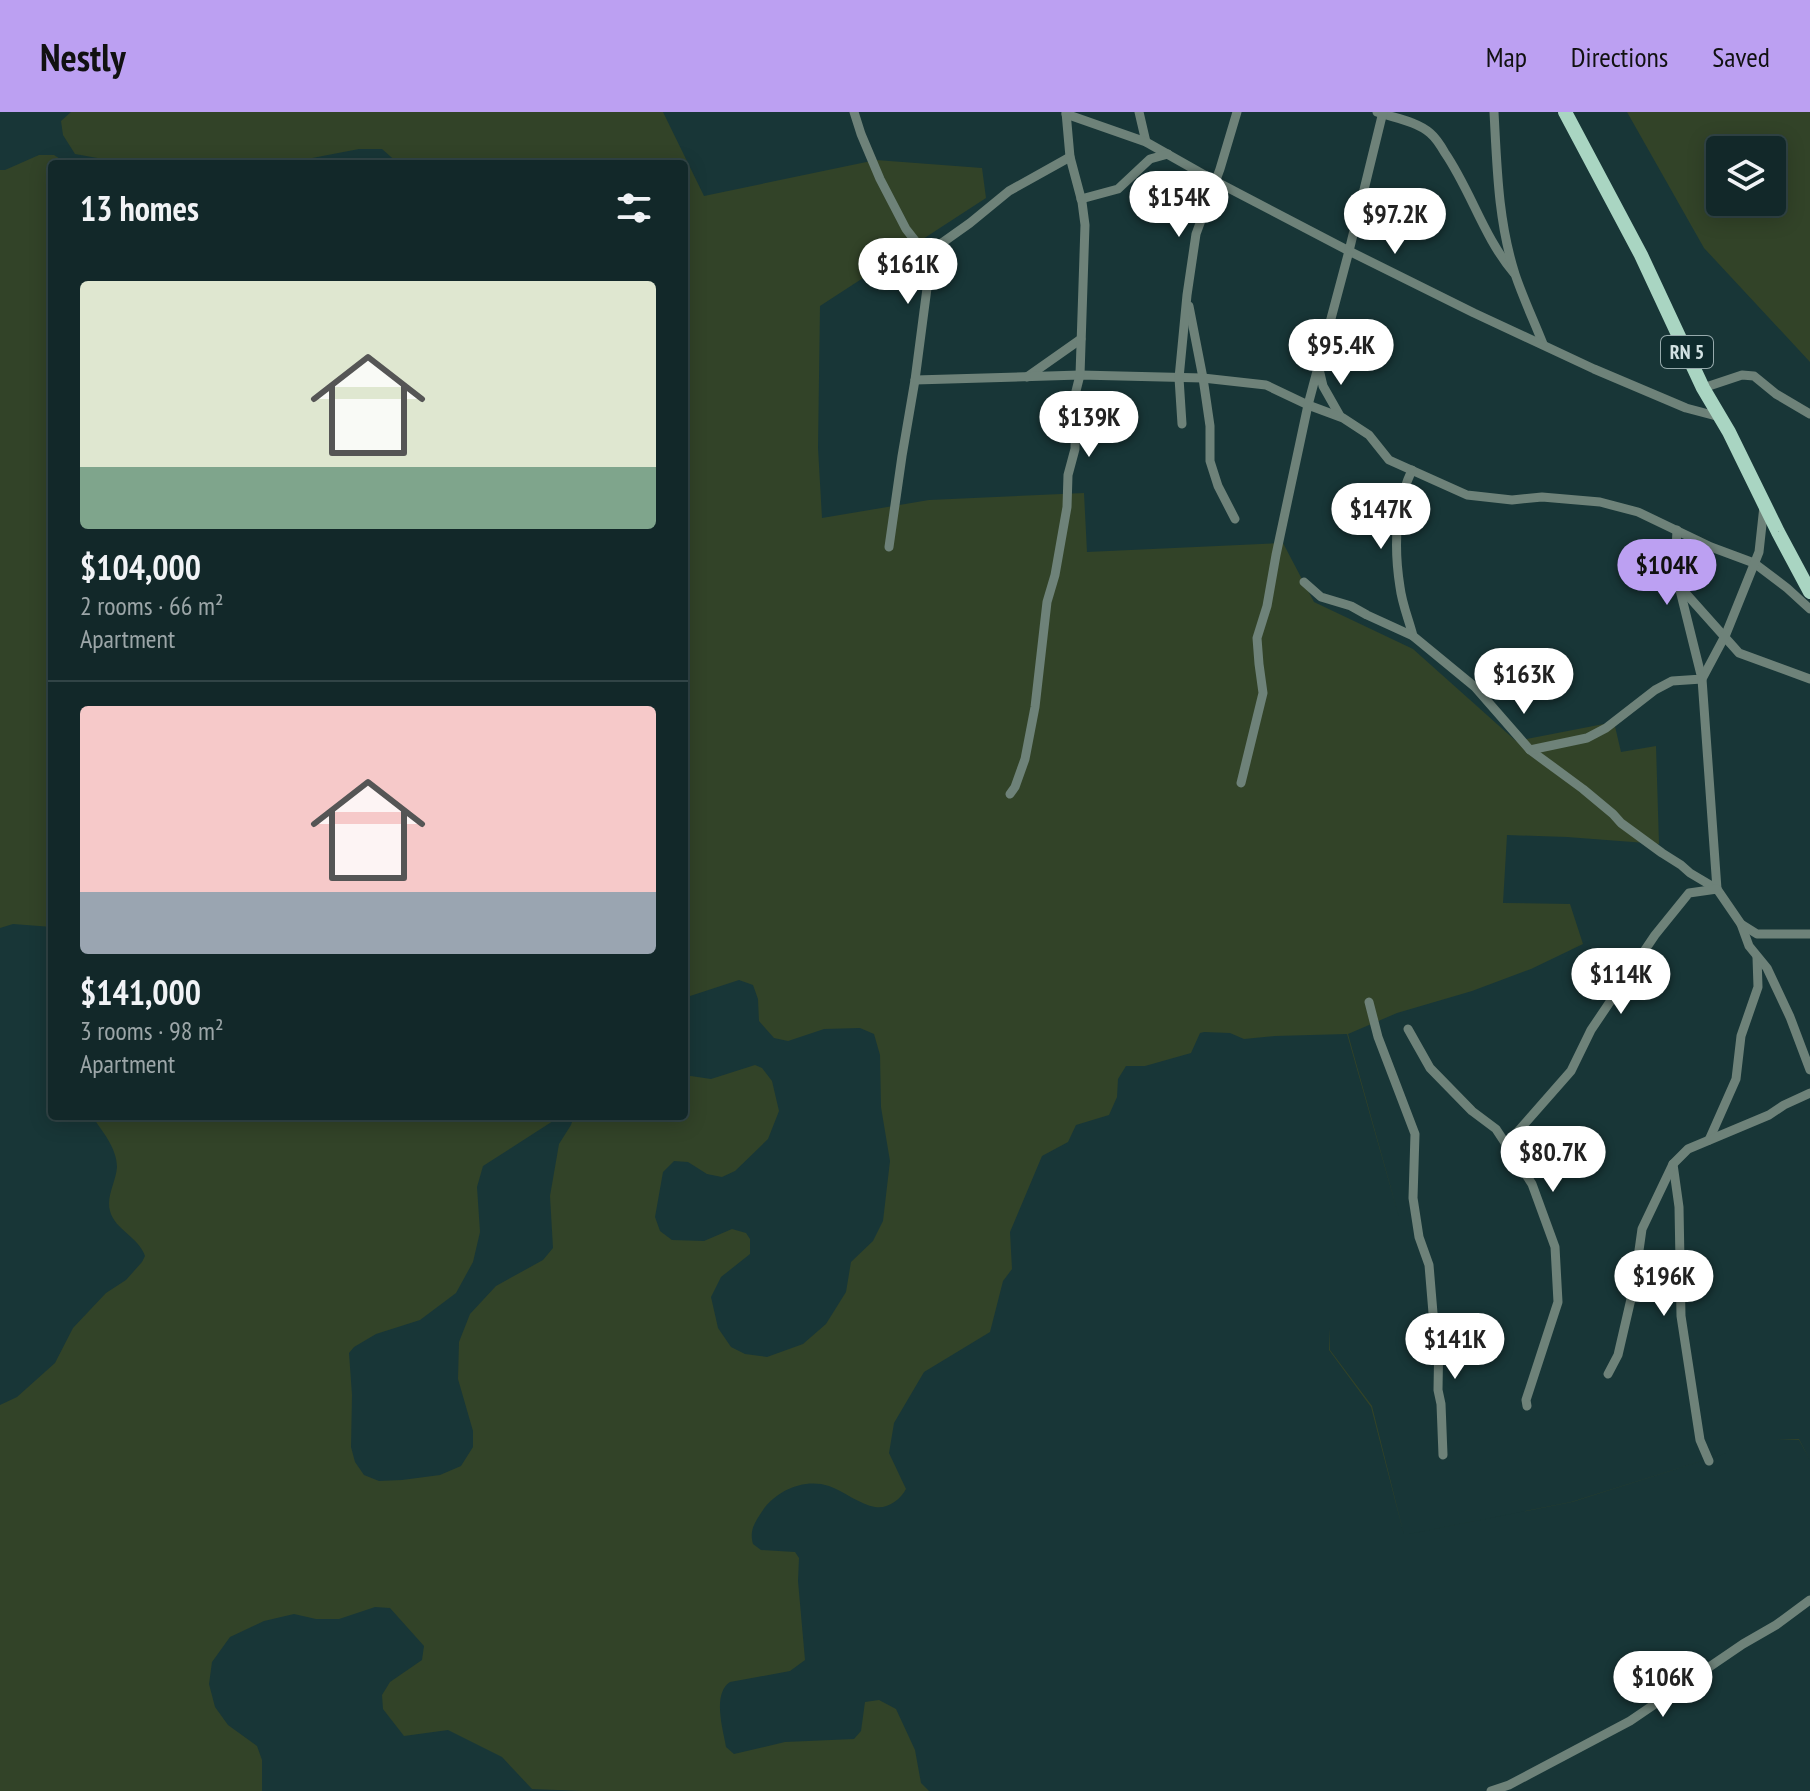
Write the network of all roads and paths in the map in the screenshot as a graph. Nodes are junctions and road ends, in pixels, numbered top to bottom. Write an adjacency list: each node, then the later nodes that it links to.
1 (854, 112): 13 (street)
2 (1139, 112): 8 (street)
3 (1237, 112): 11 (street)
4 (1494, 112): 15 (street)
5 (1565, 112): 25 (main road, RN 5)
6 (1066, 113): 8 (street); 10 (street)
7 (1381, 113): 14 (street); 15 (street)
8 (1146, 142): 9 (street)
9 (1168, 154): 11 (street); 12 (street)
10 (1070, 157): 12 (street); 13 (street)
11 (1215, 181): 14 (street); 16 (street)
12 (1081, 199): 17 (street)
13 (932, 250): 24 (street)
14 (1349, 251): 18 (street); 19 (street)
15 (1515, 275): 18 (street)
16 (1187, 295): 22 (street); 23 (street)
17 (1081, 339): 20 (street); 21 (street)
18 (1543, 344): 29 (street)
19 (1318, 367): 26 (street); 28 (street)
20 (1080, 375): 21 (street); 22 (street); 47 (street)
21 (1027, 377): 24 (street)
22 (1179, 378): 23 (street); 30 (street)
23 (1203, 378): 26 (street); 33 (street)
24 (915, 380): 35 (street)
25 (1703, 388): 27 (street); 29 (main road, RN 5)
26 (1308, 405): 28 (street); 46 (street)
27 (1810, 414)
28 (1340, 416): 31 (street)
29 (1720, 417): 32 (main road, RN 5)
30 (1182, 424)
31 (1412, 470): 34 (street); 41 (street)
32 (1764, 502): 36 (street); 39 (main road, RN 5)
33 (1235, 519)
34 (1677, 530): 36 (street); 38 (street)
35 (889, 547)
36 (1754, 563): 40 (street); 42 (street)
37 (1304, 582): 41 (street)
38 (1679, 586): 42 (street); 43 (street)
39 (1810, 592)
40 (1810, 609)
41 (1413, 636): 45 (street)
42 (1724, 638): 43 (street); 44 (street)
43 (1702, 679): 45 (street); 48 (street)
44 (1810, 679)
45 (1530, 750): 48 (street)
46 (1241, 783)
47 (1010, 794)
48 (1717, 889): 49 (street); 57 (street)
49 (1741, 924): 50 (street); 51 (street)
50 (1810, 934)
51 (1757, 954): 54 (street); 56 (street)
52 (1369, 1002): 61 (street)
53 (1408, 1029): 57 (street)
54 (1810, 1070)
55 (1810, 1093): 56 (street)
56 (1709, 1140): 58 (street)
57 (1506, 1145): 60 (street)
58 (1673, 1164): 59 (street); 62 (street)
59 (1608, 1374)
60 (1527, 1406)
61 (1443, 1455)
62 (1709, 1461)
63 (1810, 1600): 64 (street)
64 (1491, 1791)

